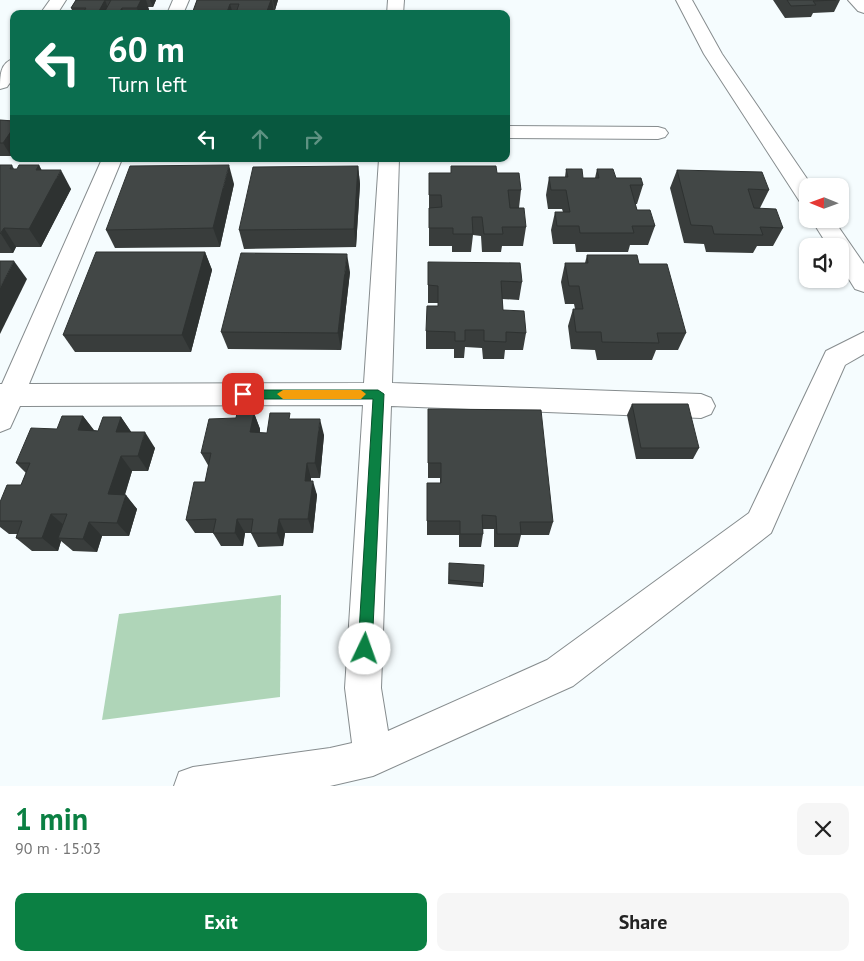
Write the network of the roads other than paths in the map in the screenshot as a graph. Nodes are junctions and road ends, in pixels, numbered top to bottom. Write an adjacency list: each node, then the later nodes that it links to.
1 (684, 0): 10 (street)
2 (856, 0): 3 (street)
3 (864, 8)
4 (10, 69): 5 (street)
5 (0, 83)
6 (510, 132): 7 (street)
7 (658, 133)
8 (111, 162): 15 (street)
9 (390, 162): 14 (street)
10 (799, 183)
11 (849, 260): 12 (street)
12 (864, 283)
13 (864, 342): 18 (street)
14 (378, 394): 15 (street); 16 (street); 18 (street)
15 (5, 395): 17 (street)
16 (701, 406)
17 (0, 420)
18 (373, 757): 19 (street)
19 (193, 786)

